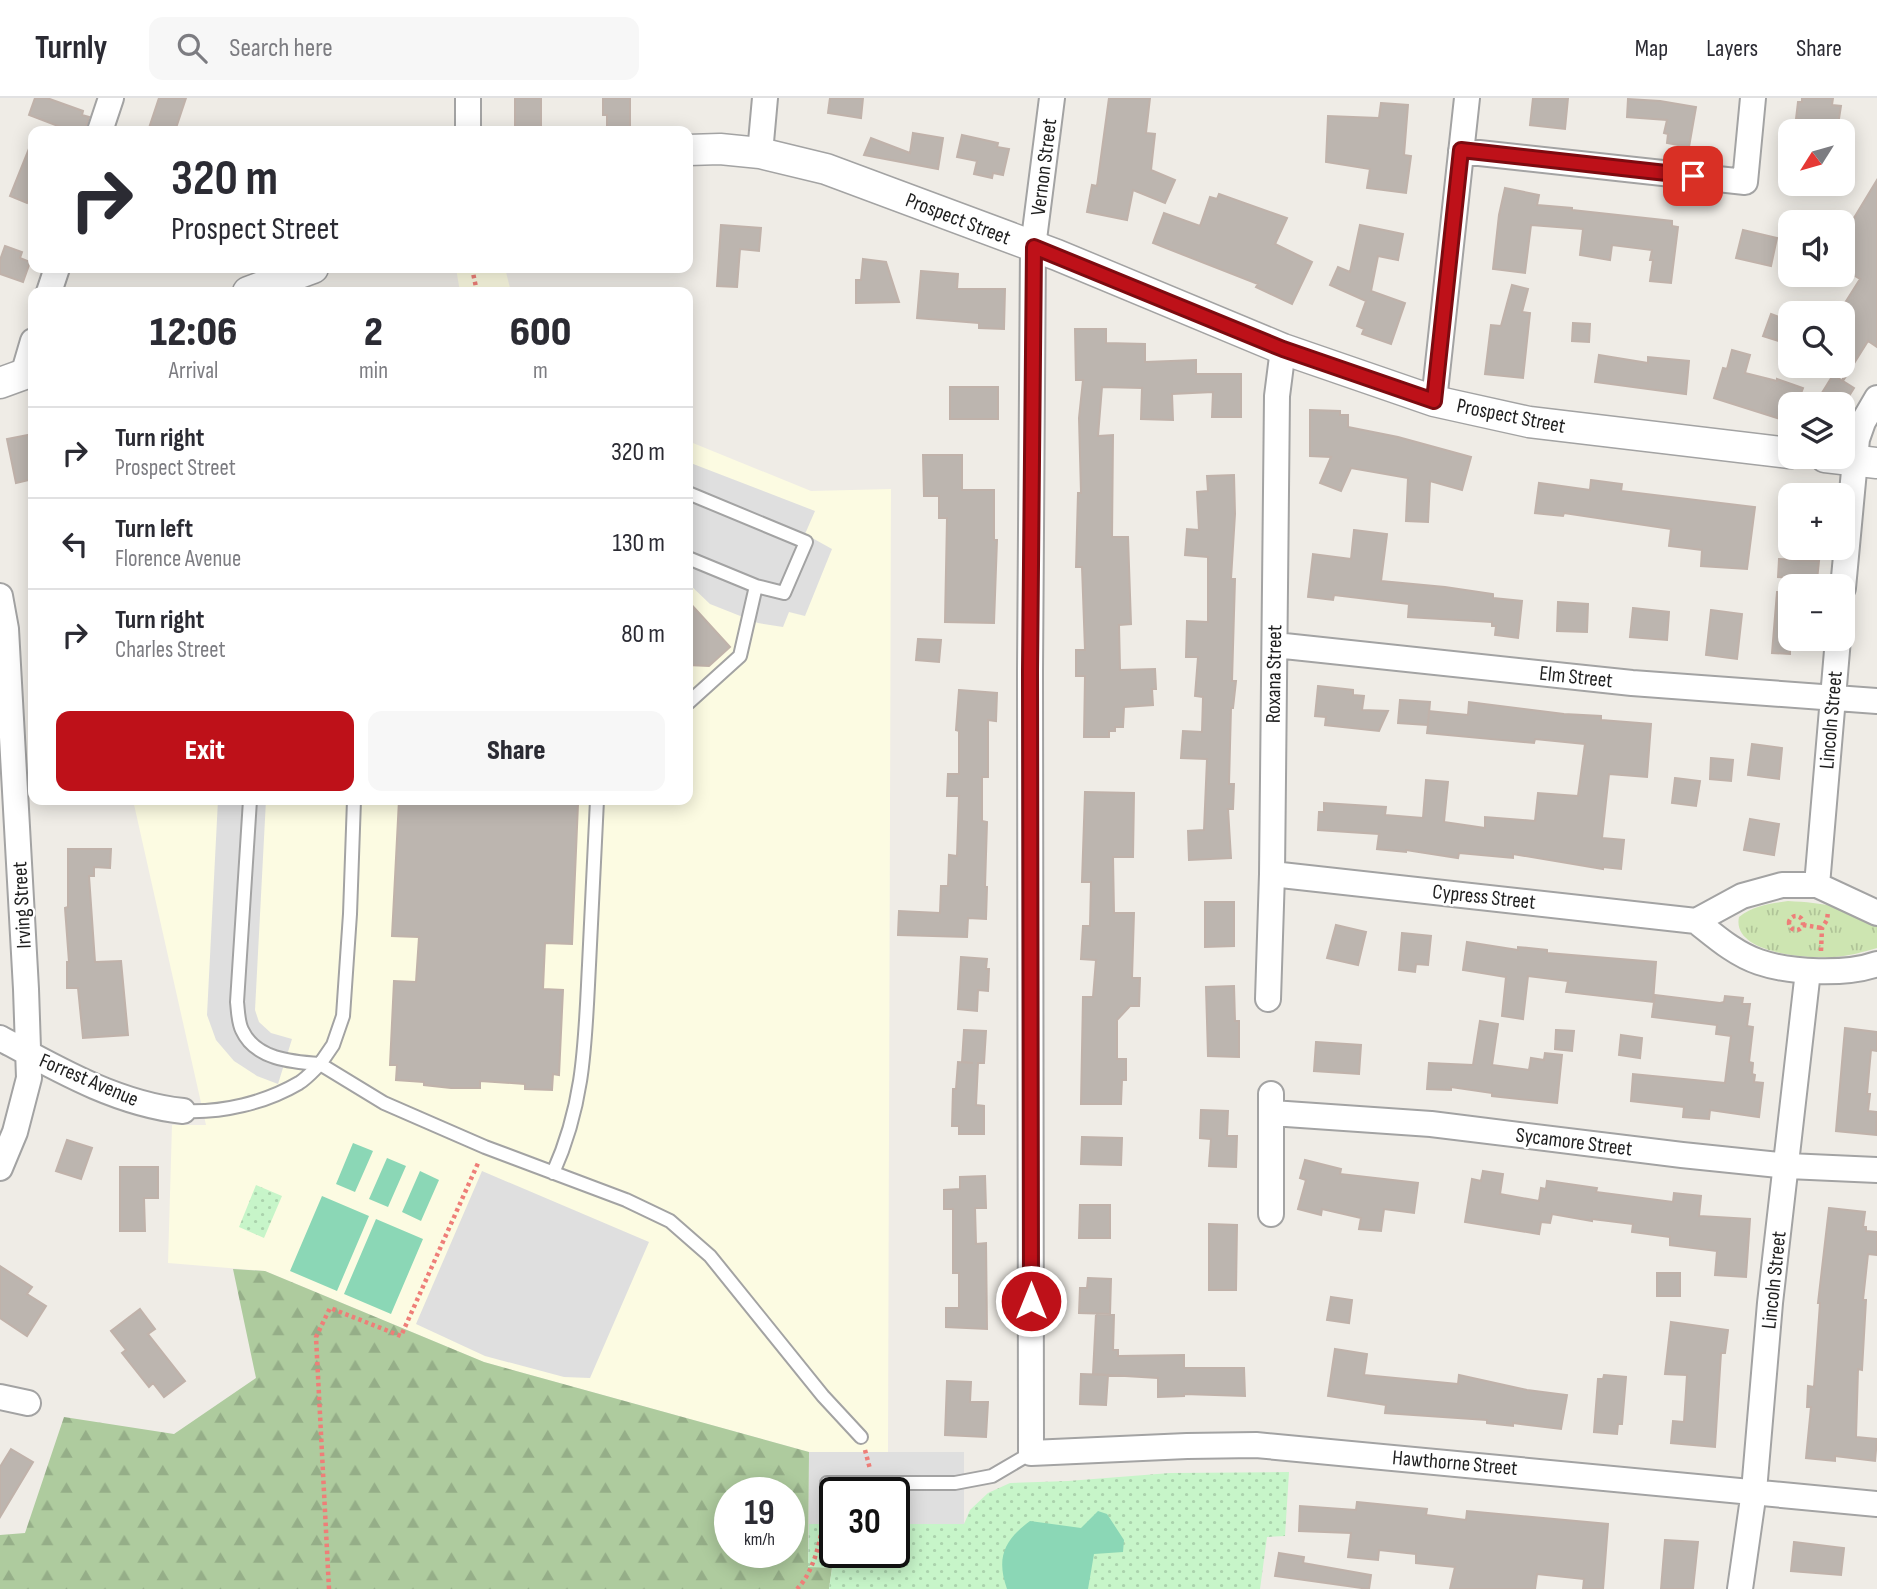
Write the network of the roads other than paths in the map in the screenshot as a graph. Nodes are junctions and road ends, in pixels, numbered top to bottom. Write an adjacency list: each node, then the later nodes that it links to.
1 (111, 98): 7 (street)
2 (468, 98): 8 (street)
3 (765, 98): 11 (street)
4 (1052, 98): 12 (street, Vernon Street)
5 (1467, 98): 10 (street)
6 (1754, 98): 10 (street)
7 (102, 126)
8 (468, 126)
9 (693, 149): 11 (street, Prospect Street)
10 (1461, 150): 19 (street)
11 (760, 153): 12 (street, Prospect Street)
12 (1034, 247): 15 (street, Prospect Street); 55 (street, Vernon Street)
13 (299, 273): 14 (street)
14 (262, 287)
15 (1283, 349): 19 (street, Prospect Street); 28 (street, Roxana Street)
16 (28, 354): 17 (street)
17 (19, 376)
18 (1877, 398): 20 (street)
19 (1434, 401): 21 (street, Prospect Street)
20 (1855, 450)
21 (1778, 452)
22 (1851, 469): 25 (street)
23 (693, 495): 26 (lane)
24 (693, 560): 26 (lane)
25 (1844, 574)
26 (756, 586): 31 (lane)
27 (0, 596): 44 (street, Irving Street)
28 (1275, 645): 30 (street, Elm Street); 36 (street, Roxana Street)
29 (1837, 651): 30 (street, Lincoln Street)
30 (1833, 697): 32 (street, Elm Street); 37 (street, Lincoln Street)
31 (693, 698)
32 (1877, 701)
33 (250, 805): 45 (lane)
34 (354, 805): 45 (lane)
35 (597, 805): 50 (lane)
36 (1272, 874): 39 (street, Cypress Street); 42 (street, Roxana Street)
37 (1823, 895): 38 (street); 39 (street)
38 (1877, 913)
39 (1696, 921): 41 (street)
40 (1877, 964): 41 (street)
41 (1814, 965): 47 (street, Lincoln Street)
42 (1268, 999)
43 (0, 1038): 44 (street, Forrest Avenue)
44 (28, 1053): 46 (street, Forrest Avenue); 48 (street, Irving Street)
45 (320, 1065): 46 (lane); 50 (lane)
46 (183, 1111)
47 (1787, 1166): 49 (street, Sycamore Street); 51 (street, Sycamore Street); 57 (street, Lincoln Street)
48 (0, 1168)
49 (1877, 1170)
50 (553, 1173): 54 (lane)
51 (1271, 1214)
52 (0, 1397): 53 (street)
53 (28, 1403)
54 (861, 1437)
55 (1031, 1453): 56 (lane); 57 (street, Hawthorne Street)
56 (910, 1483)
57 (1754, 1491): 58 (street, Hawthorne Street); 59 (street, Lincoln Street)
58 (1877, 1504)
59 (1740, 1589)

